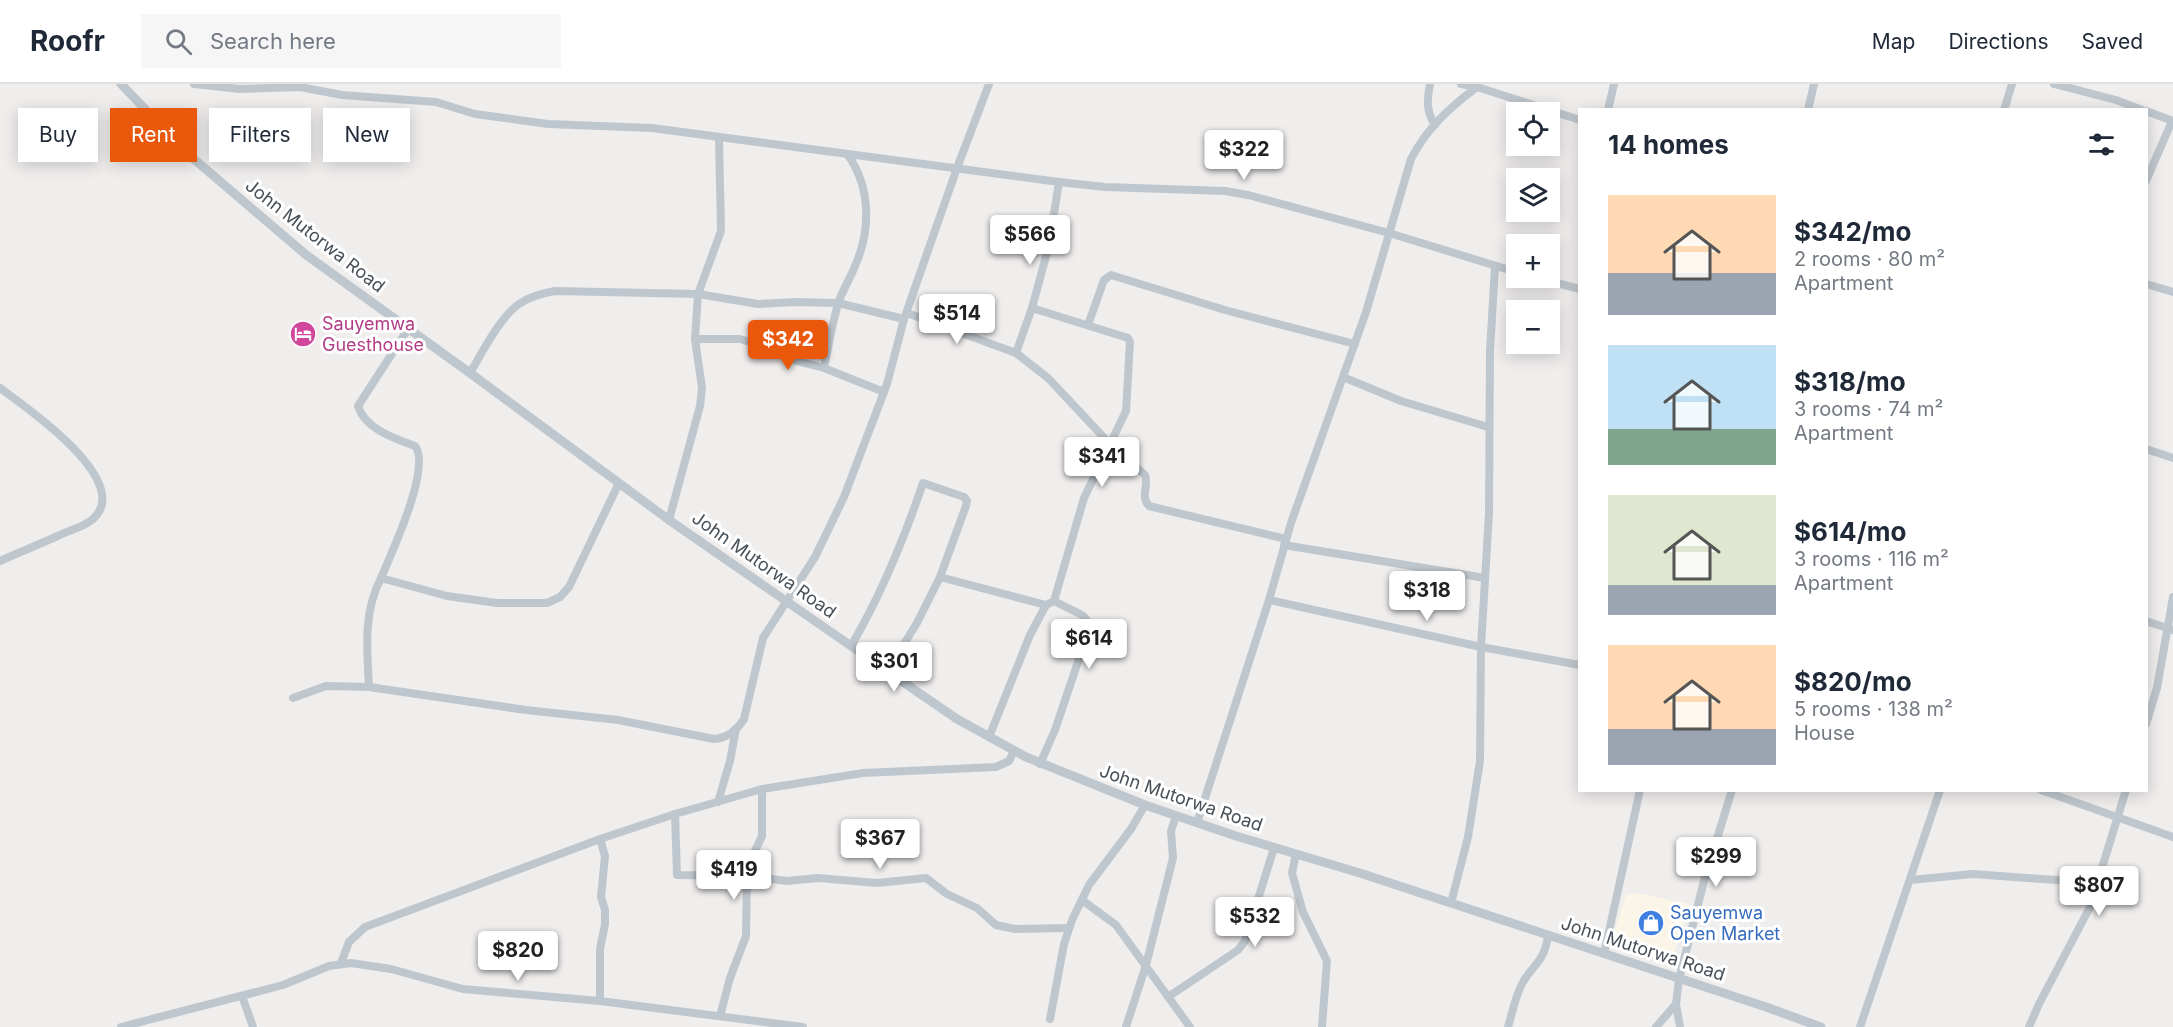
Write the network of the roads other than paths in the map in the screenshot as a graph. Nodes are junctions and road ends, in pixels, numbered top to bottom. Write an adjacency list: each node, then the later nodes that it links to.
1 (121, 84): 36 (street, John Mutorwa Road)
2 (194, 84): 19 (street)
3 (989, 84): 21 (street)
4 (1430, 84): 18 (street)
5 (1461, 84): 10 (street)
6 (1614, 84): 11 (street)
7 (1814, 84): 12 (street)
8 (2013, 84): 13 (street)
9 (2055, 84): 14 (street)
10 (1477, 87): 16 (street); 18 (street)
11 (1608, 108)
12 (1808, 108)
13 (2005, 108)
14 (2138, 108)
15 (2148, 112): 17 (street)
16 (1578, 119)
17 (2173, 121): 22 (street)
18 (1435, 125): 24 (street)
19 (719, 137): 20 (street); 31 (street)
20 (848, 155): 21 (street); 32 (street)
21 (957, 168): 23 (street); 34 (street)
22 (2148, 177)
23 (1059, 182): 24 (street); 33 (street)
24 (1389, 233): 25 (street); 38 (street)
25 (1495, 266): 26 (street); 45 (street)
26 (1506, 269)
27 (1560, 284): 29 (street)
28 (2148, 285): 30 (street)
29 (1578, 288)
30 (2173, 292)
31 (698, 294): 32 (street); 37 (street); 41 (street)
32 (838, 303): 34 (street); 40 (street)
33 (1032, 308): 35 (street); 39 (street)
34 (906, 316): 39 (street); 44 (street)
35 (1088, 325): 38 (street); 46 (street)
36 (408, 329): 41 (street, John Mutorwa Road); 54 (street)
37 (695, 339): 40 (street); 50 (street)
38 (1355, 344): 42 (street)
39 (1016, 353): 46 (street)
40 (824, 368): 44 (street)
41 (470, 373): 49 (street, John Mutorwa Road)
42 (1343, 377): 45 (street); 51 (street)
43 (0, 388): 52 (street)
44 (884, 392): 58 (street)
45 (1488, 428): 55 (street)
46 (1109, 443): 51 (street); 59 (street)
47 (2148, 450): 48 (street)
48 (2173, 458)
49 (619, 483): 50 (street, John Mutorwa Road); 54 (street)
50 (669, 520): 58 (street, John Mutorwa Road)
51 (1285, 542): 55 (street); 57 (street)
52 (0, 561)
53 (940, 577): 59 (street); 62 (street); 65 (street)
54 (381, 578): 66 (street)
55 (1485, 578): 63 (street)
56 (2173, 597): 61 (street)
57 (1269, 600): 63 (street); 84 (street)
58 (787, 602): 62 (street, John Mutorwa Road); 69 (street)
59 (1050, 603): 70 (street); 72 (street)
60 (2148, 622): 61 (street)
61 (2170, 629): 68 (street)
62 (851, 646): 65 (street, John Mutorwa Road)
63 (1481, 646): 64 (street); 93 (street)
64 (1578, 665)
65 (887, 671): 70 (street, John Mutorwa Road)
66 (369, 687): 67 (street); 69 (street)
67 (293, 698)
68 (2148, 717)
69 (736, 729): 79 (street)
70 (989, 737): 71 (street, John Mutorwa Road)
71 (1014, 752): 72 (street, John Mutorwa Road); 73 (street)
72 (1041, 764): 80 (street, John Mutorwa Road)
73 (762, 789): 79 (street); 89 (street)
74 (1640, 792): 96 (street)
75 (1731, 792): 99 (street)
76 (1939, 792): 90 (street)
77 (2046, 792): 83 (street)
78 (2125, 792): 83 (street)
79 (718, 802): 81 (street)
80 (1145, 805): 82 (street, John Mutorwa Road); 92 (street)
81 (675, 814): 86 (street); 89 (street)
82 (1176, 816): 84 (street, John Mutorwa Road); 98 (street)
83 (2118, 818): 85 (street); 91 (street)
84 (1197, 823): 87 (street, John Mutorwa Road)
85 (2173, 837)
86 (600, 840): 97 (street); 102 (street)
87 (1274, 848): 88 (street, John Mutorwa Road); 101 (street)
88 (1296, 854): 93 (street, John Mutorwa Road); 111 (street)
89 (747, 876): 94 (street); 104 (street)
90 (1910, 880): 91 (street); 116 (street)
91 (2098, 883): 117 (street)
92 (1082, 900): 94 (street); 98 (street)
93 (1451, 903): 95 (street, John Mutorwa Road)
94 (1068, 928): 105 (street)
95 (1548, 936): 96 (street, John Mutorwa Road); 112 (street)
96 (1604, 954): 99 (street, John Mutorwa Road)
97 (341, 963): 100 (street); 102 (street)
98 (1146, 965): 101 (street); 109 (street)
99 (1679, 979): 103 (street); 115 (street, John Mutorwa Road)
100 (243, 996): 106 (street); 107 (street)
101 (1168, 997): 110 (street)
102 (600, 1001): 104 (street)
103 (1676, 1004): 113 (street); 114 (street)
104 (720, 1016): 108 (street)
105 (1050, 1019)
106 (121, 1027)
107 (253, 1027)
108 (803, 1027)
109 (1126, 1027)
110 (1190, 1027)
111 (1322, 1027)
112 (1508, 1027)
113 (1656, 1027)
114 (1680, 1027)
115 (1821, 1027)
116 (1860, 1027)
117 (2029, 1027)

